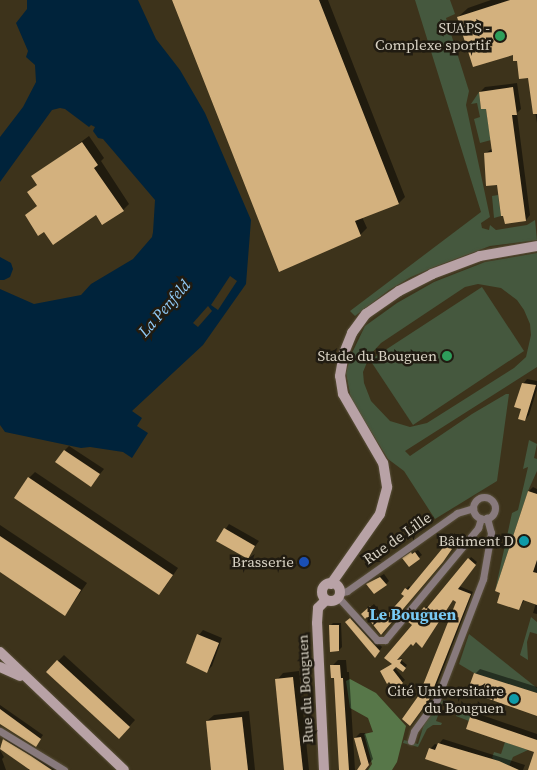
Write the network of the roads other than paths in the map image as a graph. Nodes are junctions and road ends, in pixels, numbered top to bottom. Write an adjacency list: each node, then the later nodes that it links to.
1 (537, 246): 4 (street)
2 (473, 508): 3 (street); 3 (street); 5 (street, Rue de Lille)
3 (484, 518): 5 (street); 11 (street)
4 (331, 584): 5 (street); 6 (street)
5 (339, 595): 6 (street)
6 (326, 600): 14 (street, Rue du Bouguen)
7 (0, 652): 9 (street)
8 (0, 667): 9 (street)
9 (30, 682): 13 (street)
10 (0, 730): 12 (street)
11 (411, 741)
12 (64, 770)
13 (124, 770)
14 (324, 770)

